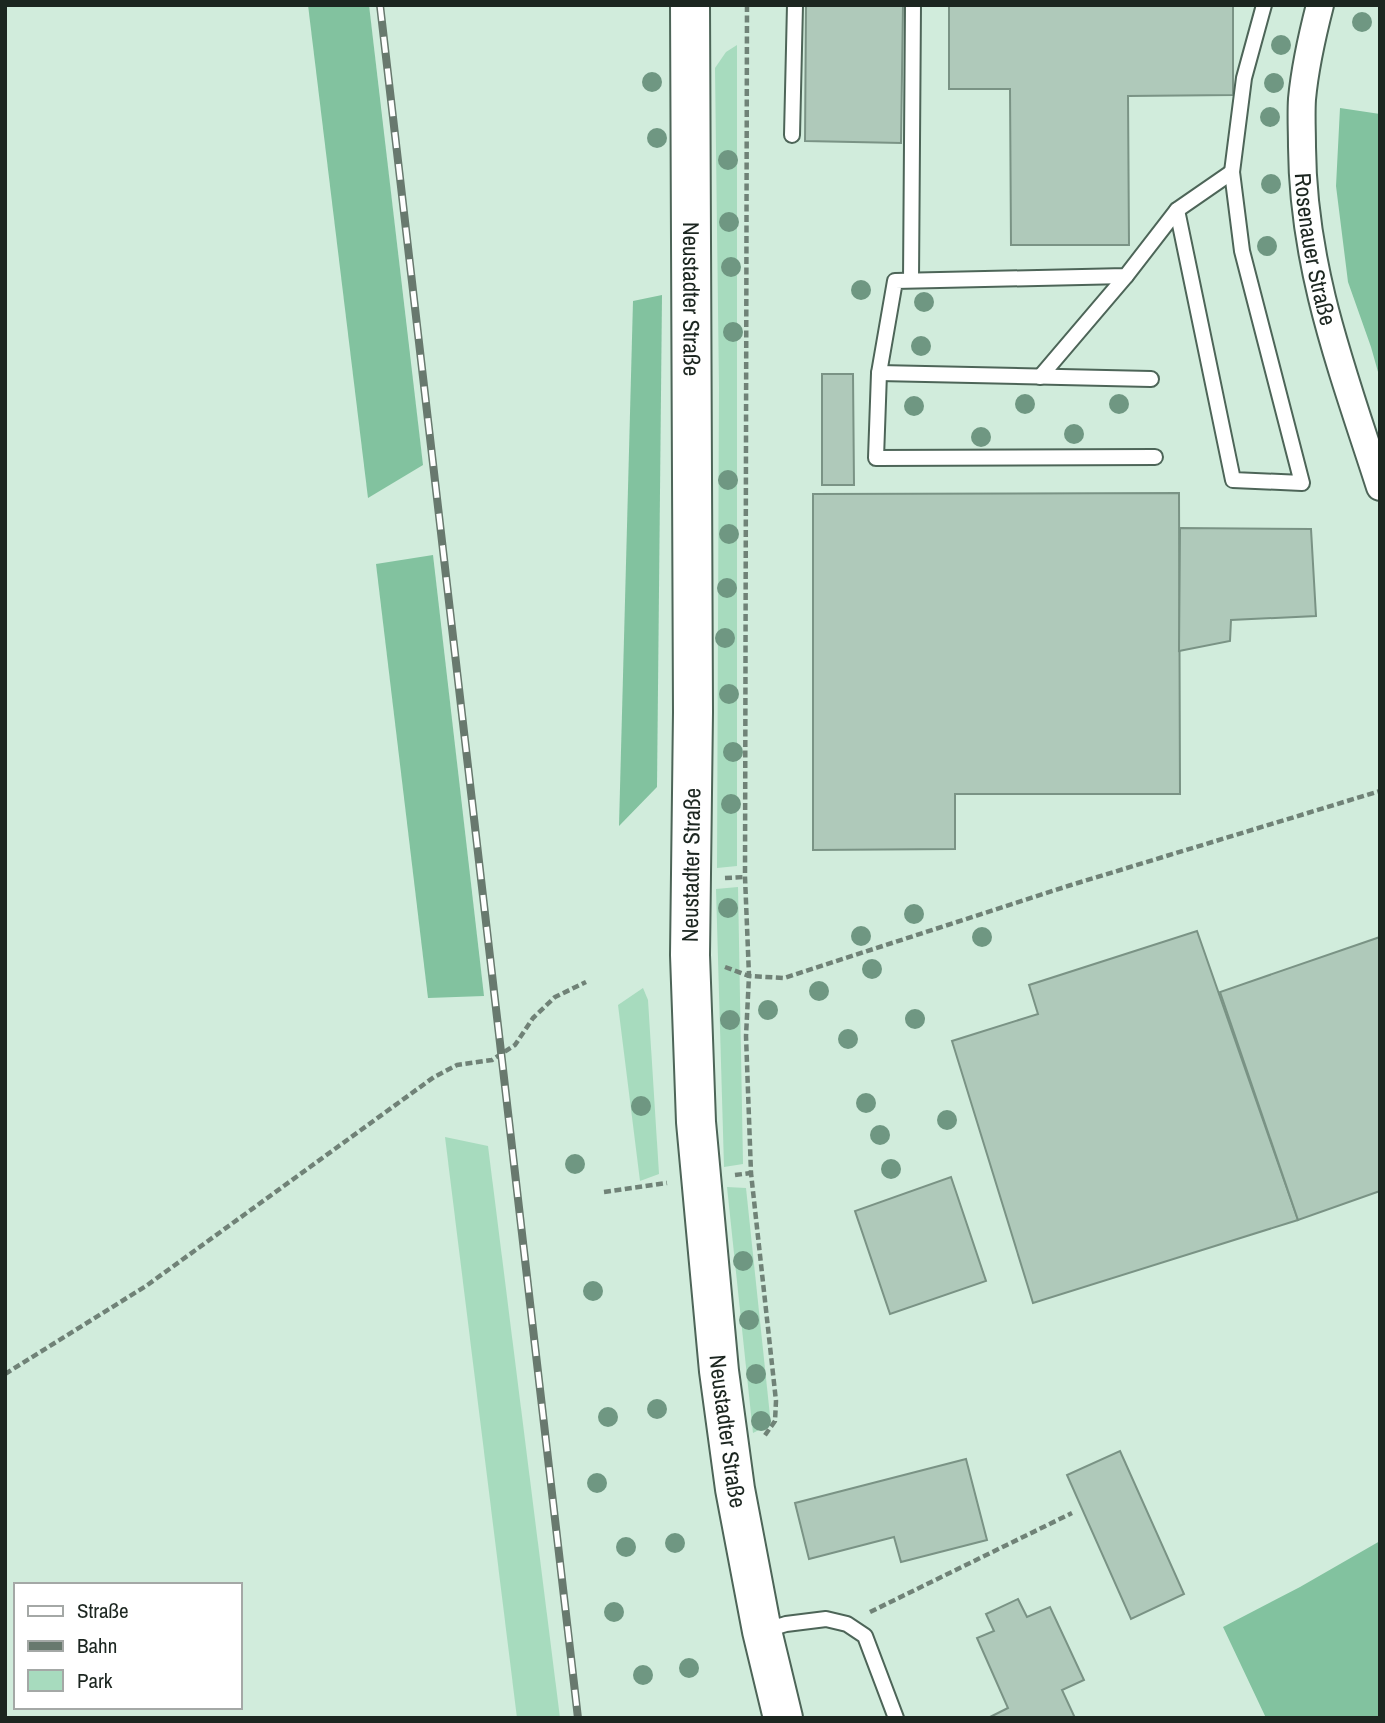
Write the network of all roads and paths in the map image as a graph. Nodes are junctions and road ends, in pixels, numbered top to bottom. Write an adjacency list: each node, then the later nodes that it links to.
1 (690, 5): 26 (street, Neustadter Straße)
2 (747, 5): 18 (path)
3 (795, 5): 7 (lane)
4 (913, 5): 11 (lane)
5 (1264, 5): 8 (lane)
6 (1321, 5): 16 (street, Rosenauer Straße)
7 (792, 135)
8 (1232, 172): 9 (lane); 9 (lane)
9 (1177, 210): 10 (lane)
10 (1126, 276): 11 (lane); 13 (lane)
11 (911, 280): 12 (lane)
12 (879, 373): 13 (lane); 15 (lane)
13 (1040, 377): 14 (lane)
14 (1151, 379)
15 (1155, 457)
16 (1380, 486)
17 (1380, 791): 18 (path)
18 (749, 976): 23 (path)
19 (586, 982): 22 (path)
20 (674, 1182): 21 (path)
21 (604, 1192)
22 (5, 1374)
23 (759, 1443)
24 (1072, 1513): 25 (path)
25 (847, 1624): 26 (lane); 28 (lane)
26 (762, 1631): 27 (street, Neustadter Straße)
27 (783, 1718)
28 (896, 1718)

